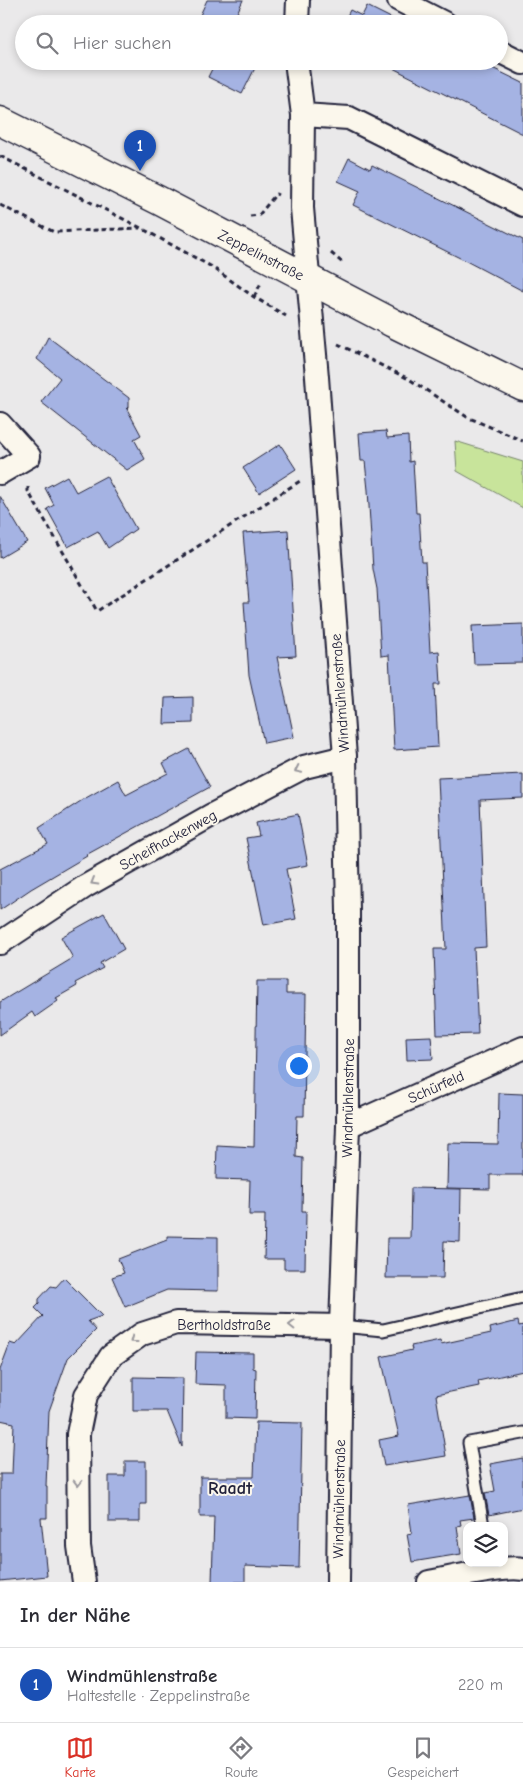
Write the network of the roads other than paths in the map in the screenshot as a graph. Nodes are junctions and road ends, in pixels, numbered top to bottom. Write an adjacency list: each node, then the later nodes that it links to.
1 (298, 0): 3 (street)
2 (399, 0): 4 (street)
3 (297, 15)
4 (428, 15)
5 (508, 56): 6 (street)
6 (523, 63)
7 (297, 70): 8 (street, Windmühlenstraße)
8 (303, 114): 10 (street); 11 (street, Windmühlenstraße)
9 (0, 122): 11 (main road, Zeppelinstraße)
10 (523, 205)
11 (308, 279): 12 (main road, Zeppelinstraße); 15 (street, Windmühlenstraße)
12 (523, 387)
13 (0, 424): 14 (street)
14 (0, 473)
15 (345, 757): 16 (street, Scheifhackenweg, one-way to 16); 18 (street, Windmühlenstraße)
16 (0, 943)
17 (523, 1048): 18 (street, Schürfeld)
18 (348, 1126): 20 (street, Windmühlenstraße)
19 (523, 1298): 20 (lane)
20 (341, 1326): 25 (street, Bertholdstraße, one-way to 25); 26 (street, Windmühlenstraße)
21 (523, 1433): 22 (lane)
22 (482, 1522)
23 (490, 1567): 24 (street); 27 (street)
24 (523, 1569)
25 (84, 1582)
26 (338, 1582)
27 (429, 1582)

